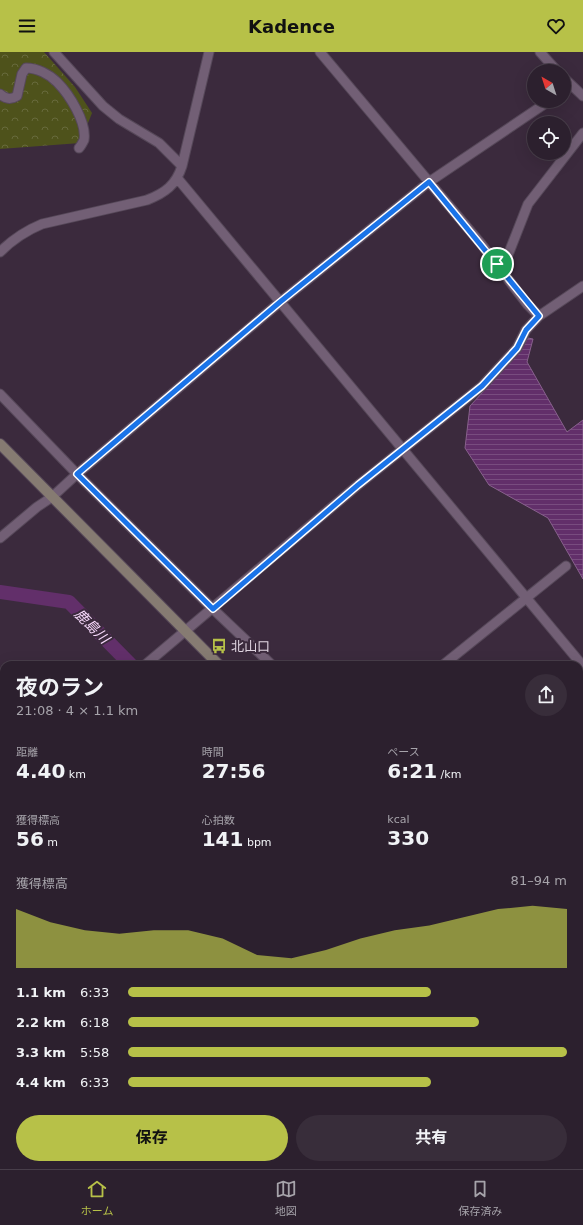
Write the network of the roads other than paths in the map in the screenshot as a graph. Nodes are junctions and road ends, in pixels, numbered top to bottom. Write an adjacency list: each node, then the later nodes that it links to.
1 (54, 52): 12 (street)
2 (209, 52): 12 (street)
3 (320, 52): 14 (street)
4 (540, 52): 5 (street)
5 (551, 64)
6 (571, 88): 8 (street)
7 (0, 94): 11 (street)
8 (583, 96)
9 (539, 108): 14 (street)
10 (583, 133): 16 (street)
11 (80, 148)
12 (182, 166): 13 (street)
13 (178, 178): 15 (street); 18 (street)
14 (429, 182): 16 (street); 18 (street)
15 (0, 252)
16 (497, 264): 19 (street)
17 (583, 286): 19 (street)
18 (280, 302): 22 (street); 23 (street)
19 (539, 316): 22 (street)
20 (0, 394): 23 (street)
21 (0, 444): 24 (street)
22 (403, 448): 27 (street); 28 (street)
23 (77, 474): 24 (street); 28 (street)
24 (52, 497): 25 (street); 29 (street)
25 (0, 538)
26 (566, 566): 27 (street)
27 (526, 598): 33 (street); 34 (street)
28 (213, 609): 29 (street); 32 (street)
29 (185, 632): 30 (street); 31 (street)
30 (150, 661)
31 (215, 661)
32 (268, 661)
33 (448, 661)
34 (579, 661)

